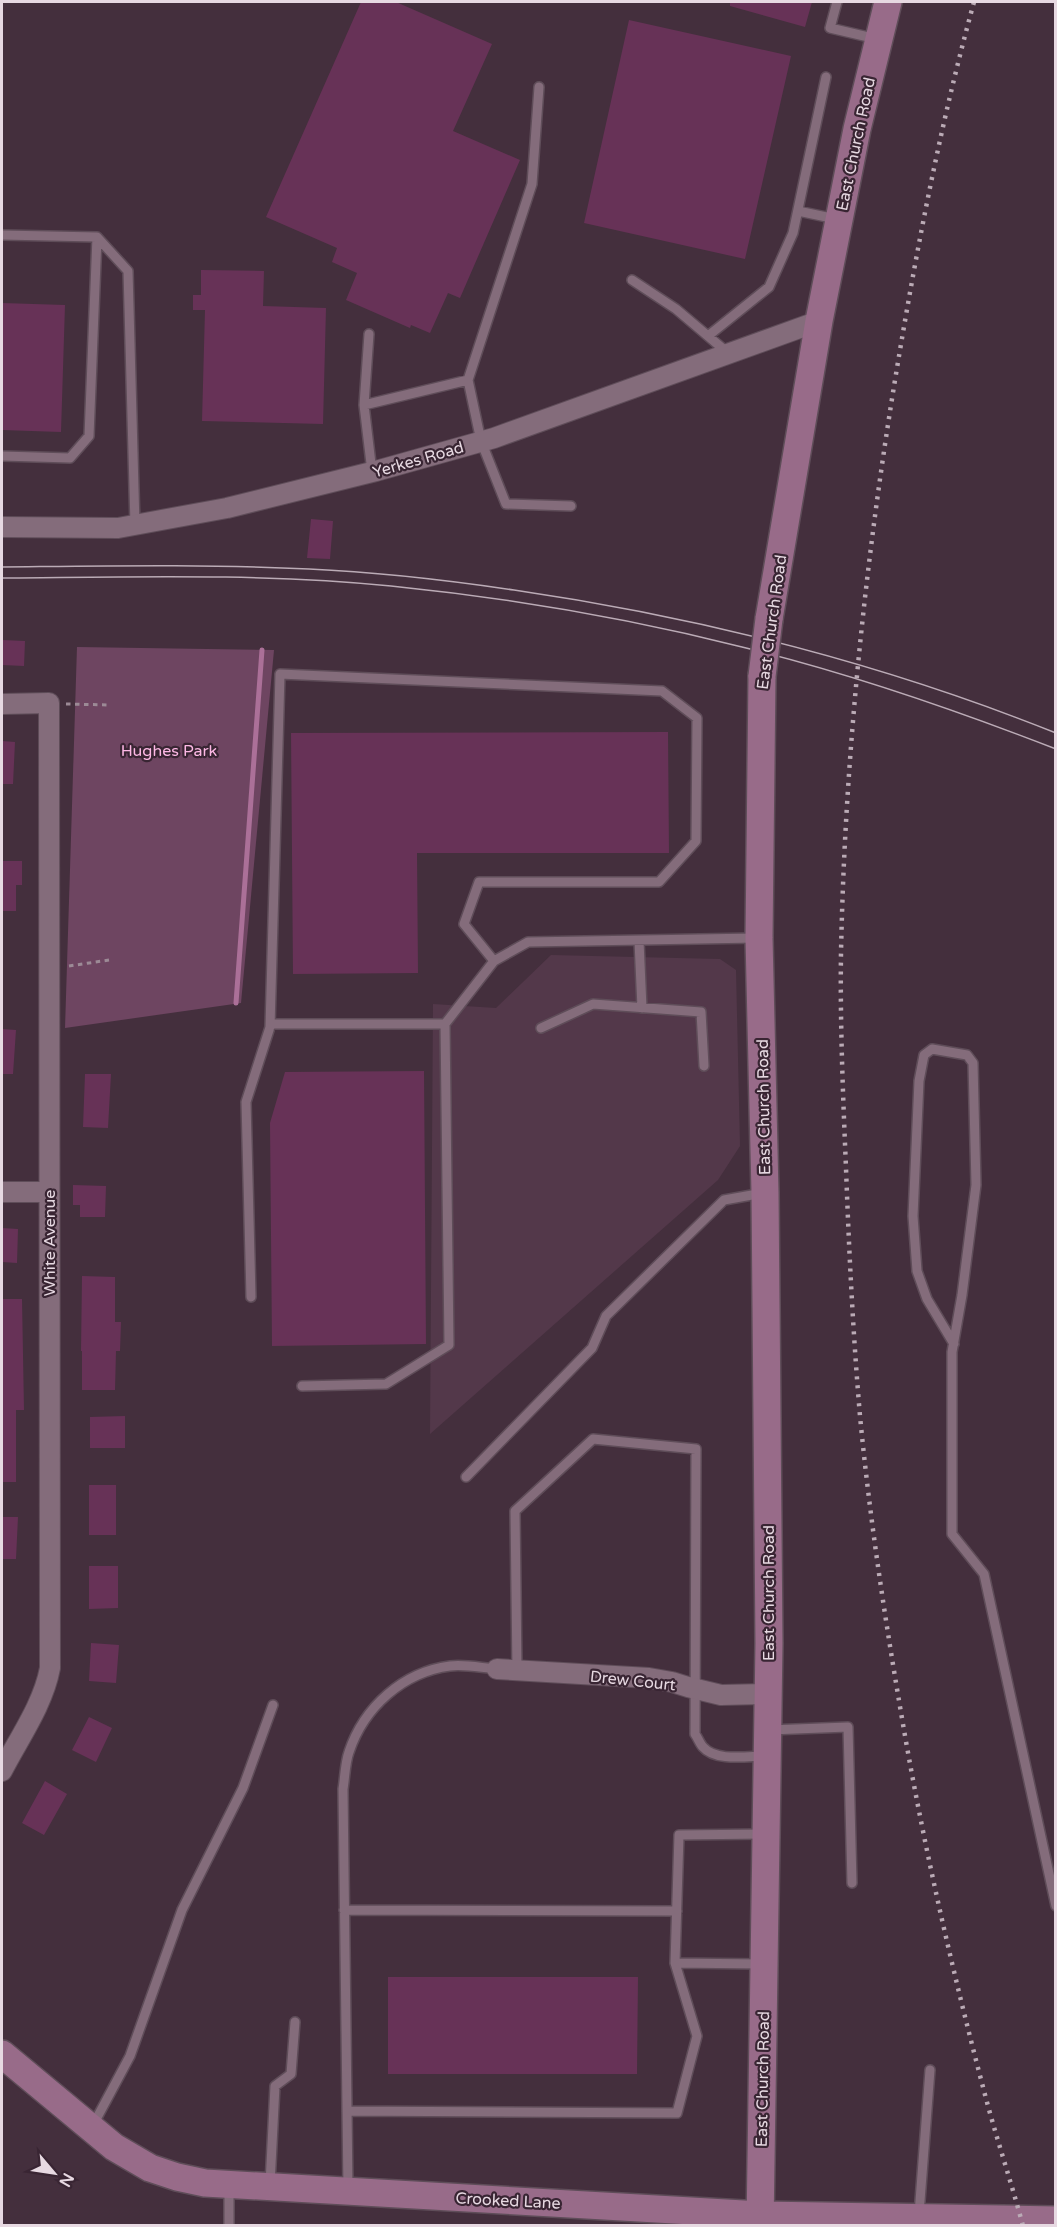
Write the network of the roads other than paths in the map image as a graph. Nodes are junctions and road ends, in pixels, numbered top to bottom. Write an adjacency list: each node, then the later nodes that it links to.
1 (837, 2): 3 (lane)
2 (888, 2): 3 (street, East Church Road)
3 (878, 39): 7 (street, East Church Road)
4 (826, 77): 6 (lane)
5 (539, 87): 15 (lane)
6 (798, 211): 7 (lane); 13 (lane)
7 (839, 219): 11 (street, East Church Road)
8 (2, 235): 9 (lane)
9 (97, 237): 18 (lane); 21 (lane)
10 (632, 280): 13 (lane)
11 (819, 321): 14 (street, Yerkes Road); 24 (street, East Church Road, bridge)
12 (369, 334): 16 (lane)
13 (708, 336): 14 (lane)
14 (728, 353): 17 (street, Yerkes Road)
15 (468, 380): 16 (lane); 17 (lane)
16 (364, 405): 19 (lane)
17 (481, 441): 19 (street, Yerkes Road); 20 (lane)
18 (2, 456)
19 (372, 472): 21 (street, Yerkes Road)
20 (571, 506)
21 (135, 525): 22 (street, Yerkes Road)
22 (2, 527)
23 (2, 704): 33 (street, White Avenue)
24 (759, 938): 25 (lane); 34 (street, East Church Road)
25 (639, 940): 26 (lane); 27 (lane)
26 (494, 961): 28 (lane); 29 (lane)
27 (642, 1008): 30 (lane); 31 (lane)
28 (445, 1024): 29 (lane); 37 (lane)
29 (270, 1027): 35 (lane)
30 (541, 1028)
31 (704, 1066)
32 (2, 1192): 33 (street)
33 (49, 1192): 45 (street, White Avenue)
34 (765, 1192): 38 (lane); 42 (street, East Church Road)
35 (251, 1297)
36 (954, 1344): 36 (lane); 48 (lane)
37 (302, 1386)
38 (466, 1477)
39 (497, 1670): 40 (street, Drew Court); 49 (lane)
40 (517, 1671): 41 (street, Drew Court); 41 (lane)
41 (694, 1689): 42 (street, Drew Court); 44 (lane)
42 (767, 1694): 44 (street, East Church Road)
43 (273, 1705): 57 (lane)
44 (767, 1743): 46 (street, East Church Road); 47 (lane)
45 (2, 1771)
46 (765, 1834): 50 (lane); 52 (street, East Church Road)
47 (852, 1883)
48 (1056, 1906)
49 (344, 1910): 50 (lane); 56 (lane)
50 (677, 1911): 51 (lane)
51 (675, 1963): 52 (lane); 56 (lane)
52 (763, 1964): 62 (street, East Church Road)
53 (295, 2022): 59 (lane)
54 (2, 2054): 57 (street, Crooked Lane)
55 (930, 2070): 61 (lane)
56 (347, 2111): 60 (lane)
57 (91, 2130): 58 (street, Crooked Lane)
58 (229, 2184): 59 (street, Crooked Lane); 64 (lane)
59 (269, 2187): 60 (street, Crooked Lane)
60 (348, 2191): 62 (street, Crooked Lane)
61 (919, 2217): 62 (street, Crooked Lane); 63 (street, Crooked Lane)
62 (760, 2220)
63 (1056, 2220)
64 (229, 2226)

